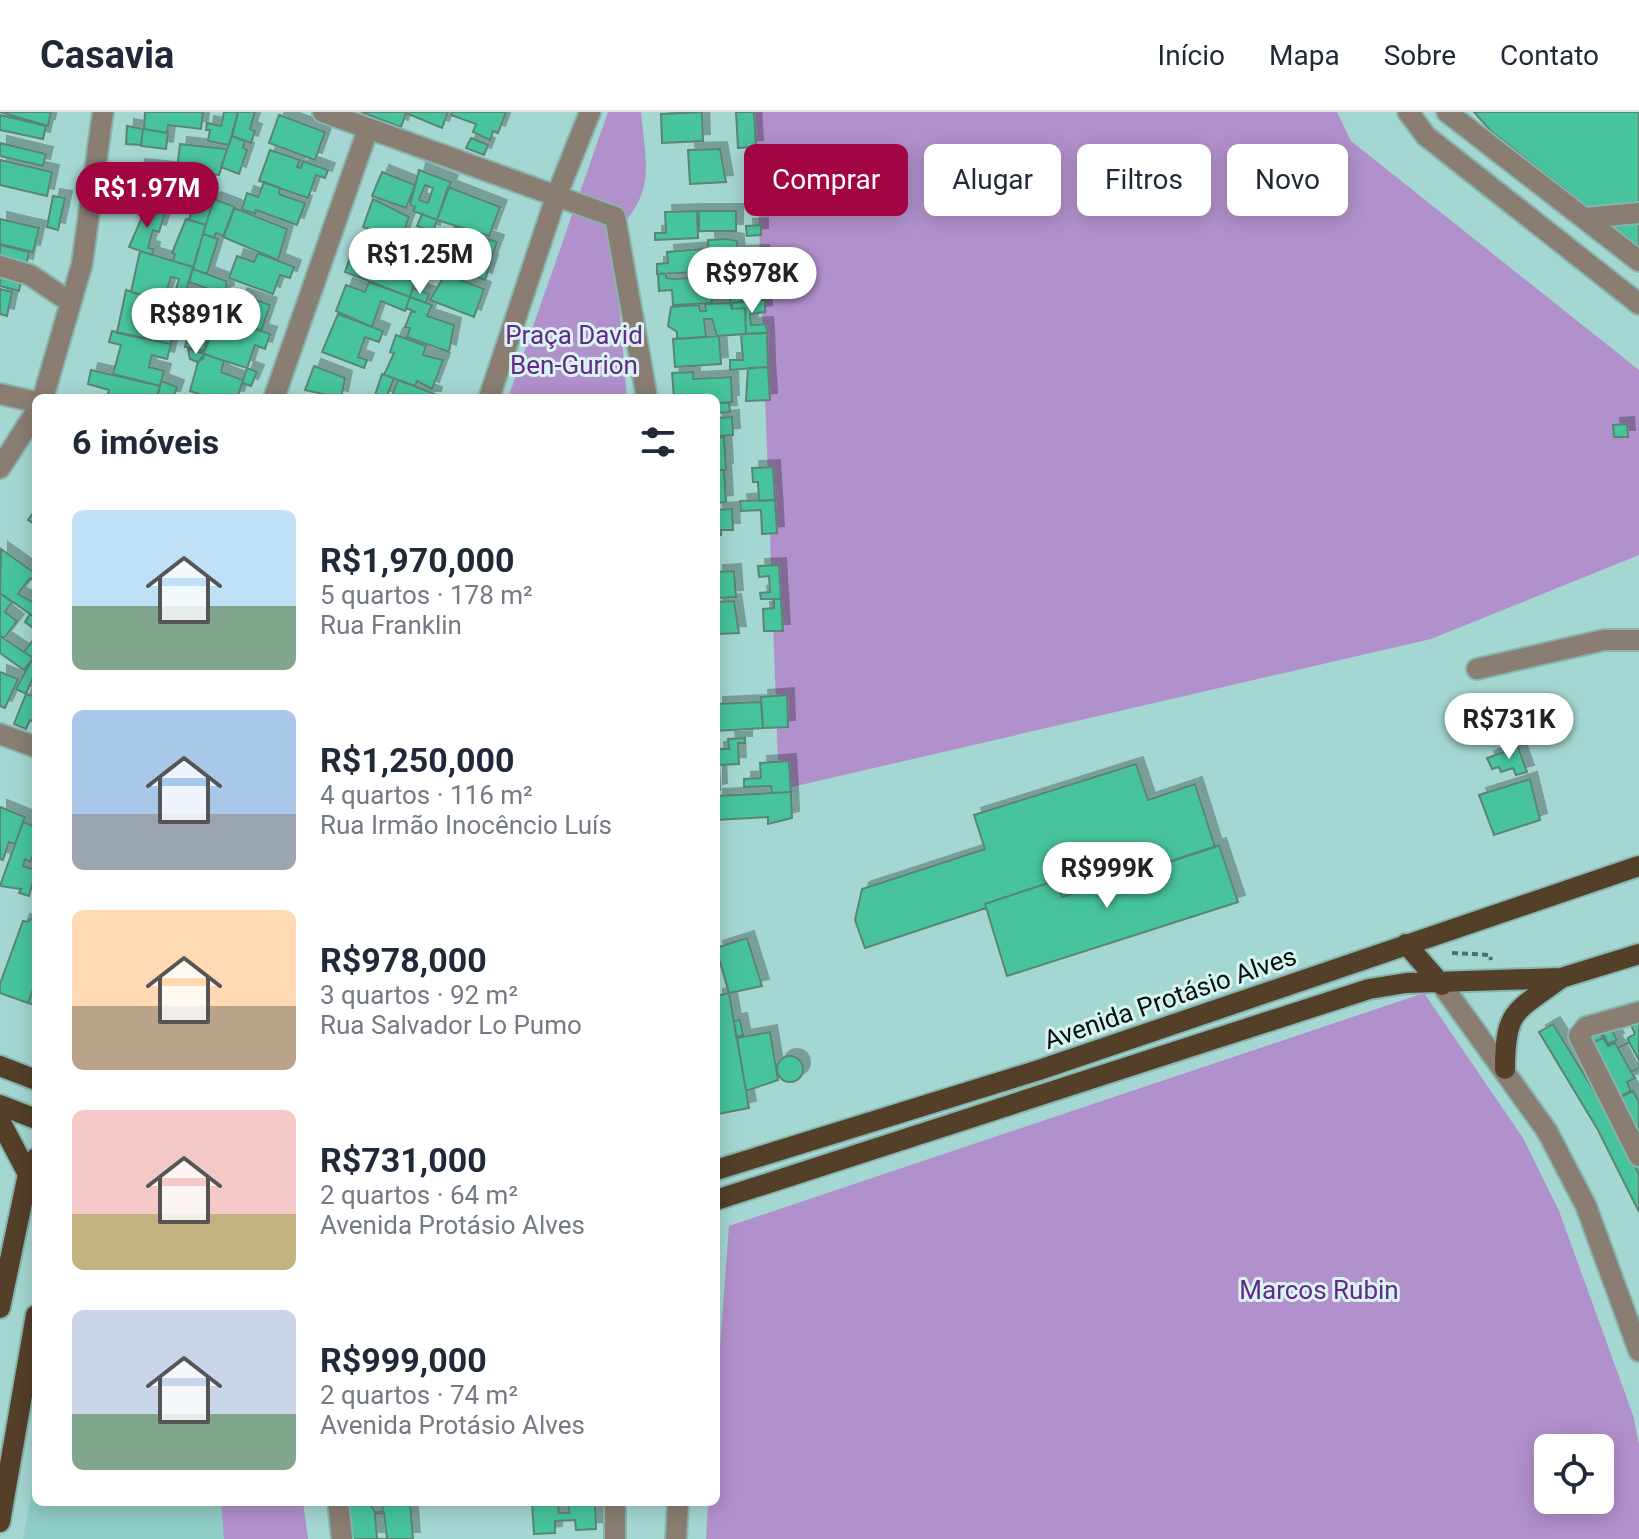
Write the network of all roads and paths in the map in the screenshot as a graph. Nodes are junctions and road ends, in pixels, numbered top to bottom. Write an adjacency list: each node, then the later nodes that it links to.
1 (103, 112): 12 (street)
2 (323, 112): 6 (street)
3 (590, 112): 7 (street)
4 (1408, 112): 13 (street)
5 (1447, 112): 9 (street)
6 (368, 129): 7 (street); 16 (street)
7 (556, 197): 17 (street); 18 (street)
8 (1639, 213): 9 (street)
9 (1584, 218): 10 (street)
10 (1639, 261)
11 (0, 266): 12 (street)
12 (70, 302): 15 (street)
13 (1639, 304)
14 (0, 394): 19 (street)
15 (44, 394)
16 (275, 394)
17 (490, 394)
18 (646, 394)
19 (32, 401)
20 (32, 418): 21 (street)
21 (0, 468)
22 (1639, 640): 23 (street)
23 (1477, 669)
24 (0, 734): 25 (street)
25 (32, 746)
26 (1639, 866): 27 (main road, Avenida Protásio Alves)
27 (1406, 944): 30 (main road); 40 (main road, Avenida Protásio Alves)
28 (1639, 954): 29 (main road, Avenida Protásio Alves)
29 (1561, 978): 30 (main road, Avenida Protásio Alves); 33 (main road)
30 (1442, 985): 33 (street); 41 (main road, Avenida Protásio Alves)
31 (1639, 1012): 38 (street)
32 (0, 1066): 34 (main road)
33 (1505, 1069): 44 (street)
34 (32, 1078)
35 (0, 1105): 36 (main road)
36 (32, 1117)
37 (0, 1121): 39 (main road)
38 (1639, 1156)
39 (32, 1166): 42 (main road)
40 (720, 1169)
41 (720, 1199)
42 (0, 1308)
43 (32, 1338): 48 (main road)
44 (1639, 1351)
45 (338, 1506): 49 (street)
46 (615, 1506): 50 (street)
47 (678, 1506): 51 (street)
48 (0, 1522)
49 (342, 1539)
50 (615, 1539)
51 (676, 1539)

